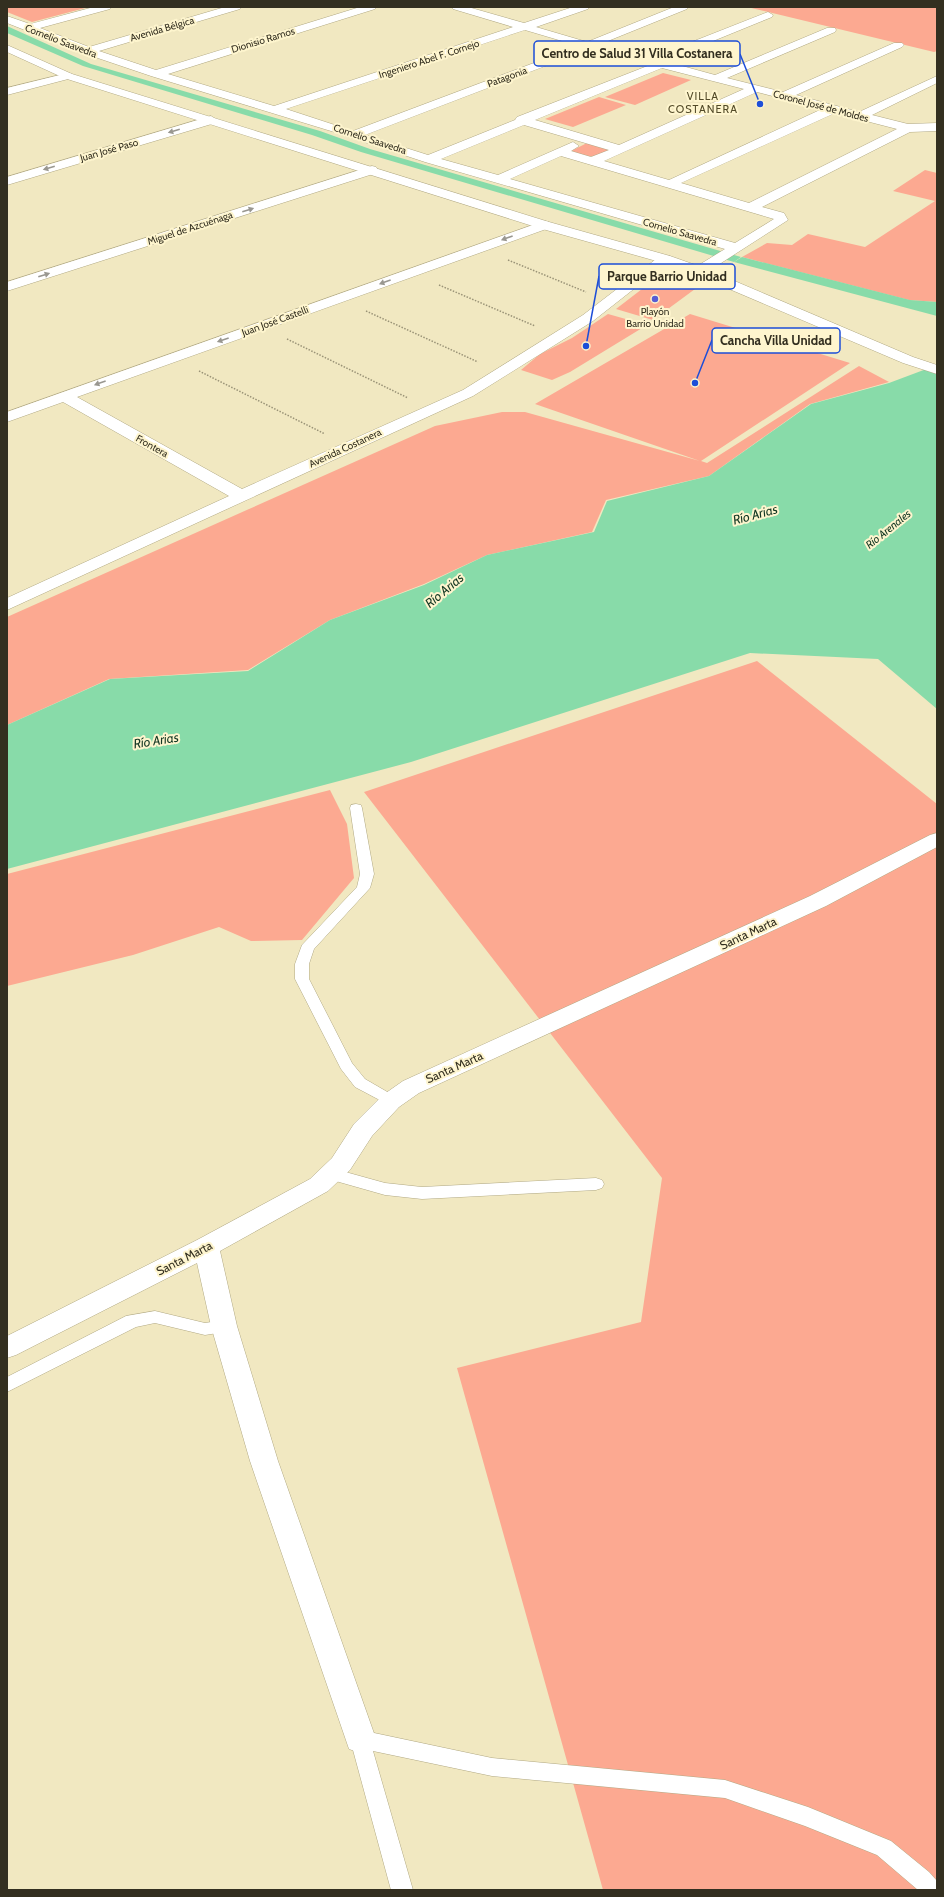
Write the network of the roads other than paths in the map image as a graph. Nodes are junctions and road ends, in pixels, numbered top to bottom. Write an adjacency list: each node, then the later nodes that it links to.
1 (106, 7): 10 (street)
2 (236, 7): 15 (street, Avenida Bélgica)
3 (370, 7): 17 (street, Dionisio Ramos)
4 (457, 7): 9 (street, Coronel José de Moldes)
5 (584, 7): 9 (street, Ingeniero Abel F. Cornejo)
6 (683, 7): 13 (street, Patagonia)
7 (768, 15): 16 (street)
8 (7, 19): 10 (street, Cornelio Saavedra)
9 (526, 26): 13 (street, Coronel José de Moldes); 25 (street, Ingeniero Abel F. Cornejo)
10 (27, 28): 15 (street, Cornelio Saavedra)
11 (831, 30): 19 (street)
12 (898, 45): 23 (street)
13 (590, 46): 16 (street, Coronel José de Moldes); 31 (street, Patagonia)
14 (7, 48): 18 (street)
15 (87, 51): 17 (street, Cornelio Saavedra)
16 (657, 63): 19 (street, Coronel José de Moldes); 28 (street)
17 (155, 74): 25 (street, Cornelio Saavedra)
18 (68, 76): 22 (street); 27 (street)
19 (717, 78): 21 (street, Coronel José de Moldes)
20 (937, 79): 26 (street)
21 (757, 88): 23 (street, Coronel José de Moldes); 33 (street)
22 (7, 92)
23 (785, 96): 24 (street, Coronel José de Moldes)
24 (833, 109): 26 (street, Coronel José de Moldes); 40 (street)
25 (273, 110): 31 (street, Cornelio Saavedra)
26 (860, 116): 30 (street, Coronel José de Moldes)
27 (211, 120): 37 (street); 39 (street, Juan José Paso, one-way to 39)
28 (520, 120): 32 (street); 35 (street)
29 (937, 127): 30 (street)
30 (908, 128): 41 (street)
31 (353, 135): 35 (street, Cornelio Saavedra)
32 (587, 140): 33 (street); 34 (street)
33 (620, 149): 36 (street)
34 (560, 152): 36 (street); 38 (street)
35 (429, 159): 38 (street, Cornelio Saavedra)
36 (593, 161): 40 (street)
37 (372, 170): 42 (street); 46 (street, Miguel de Azcuénaga, one-way to 37)
38 (499, 179): 43 (street, Cornelio Saavedra)
39 (7, 181)
40 (670, 184): 41 (street)
41 (751, 207): 43 (street)
42 (544, 225): 44 (street); 48 (street, Juan José Castelli, one-way to 48)
43 (736, 248): 45 (street)
44 (665, 259): 45 (street); 50 (street, Avenida Costanera)
45 (699, 271): 47 (street)
46 (7, 287)
47 (937, 370)
48 (63, 396): 49 (street, Juan José Castelli); 50 (street, Frontera)
49 (7, 417)
50 (242, 496): 51 (street, Avenida Costanera)
51 (7, 605)
52 (356, 808): 54 (lane)
53 (937, 839): 54 (street, Santa Marta)
54 (391, 1101): 55 (street, Santa Marta)
55 (331, 1174): 56 (lane); 57 (street, Santa Marta)
56 (596, 1184)
57 (206, 1247): 58 (street); 59 (street, Santa Marta)
58 (224, 1326): 60 (lane); 61 (street)
59 (7, 1348)
60 (7, 1384)
61 (360, 1739): 62 (lane); 63 (lane)
62 (402, 1890)
63 (931, 1890)

